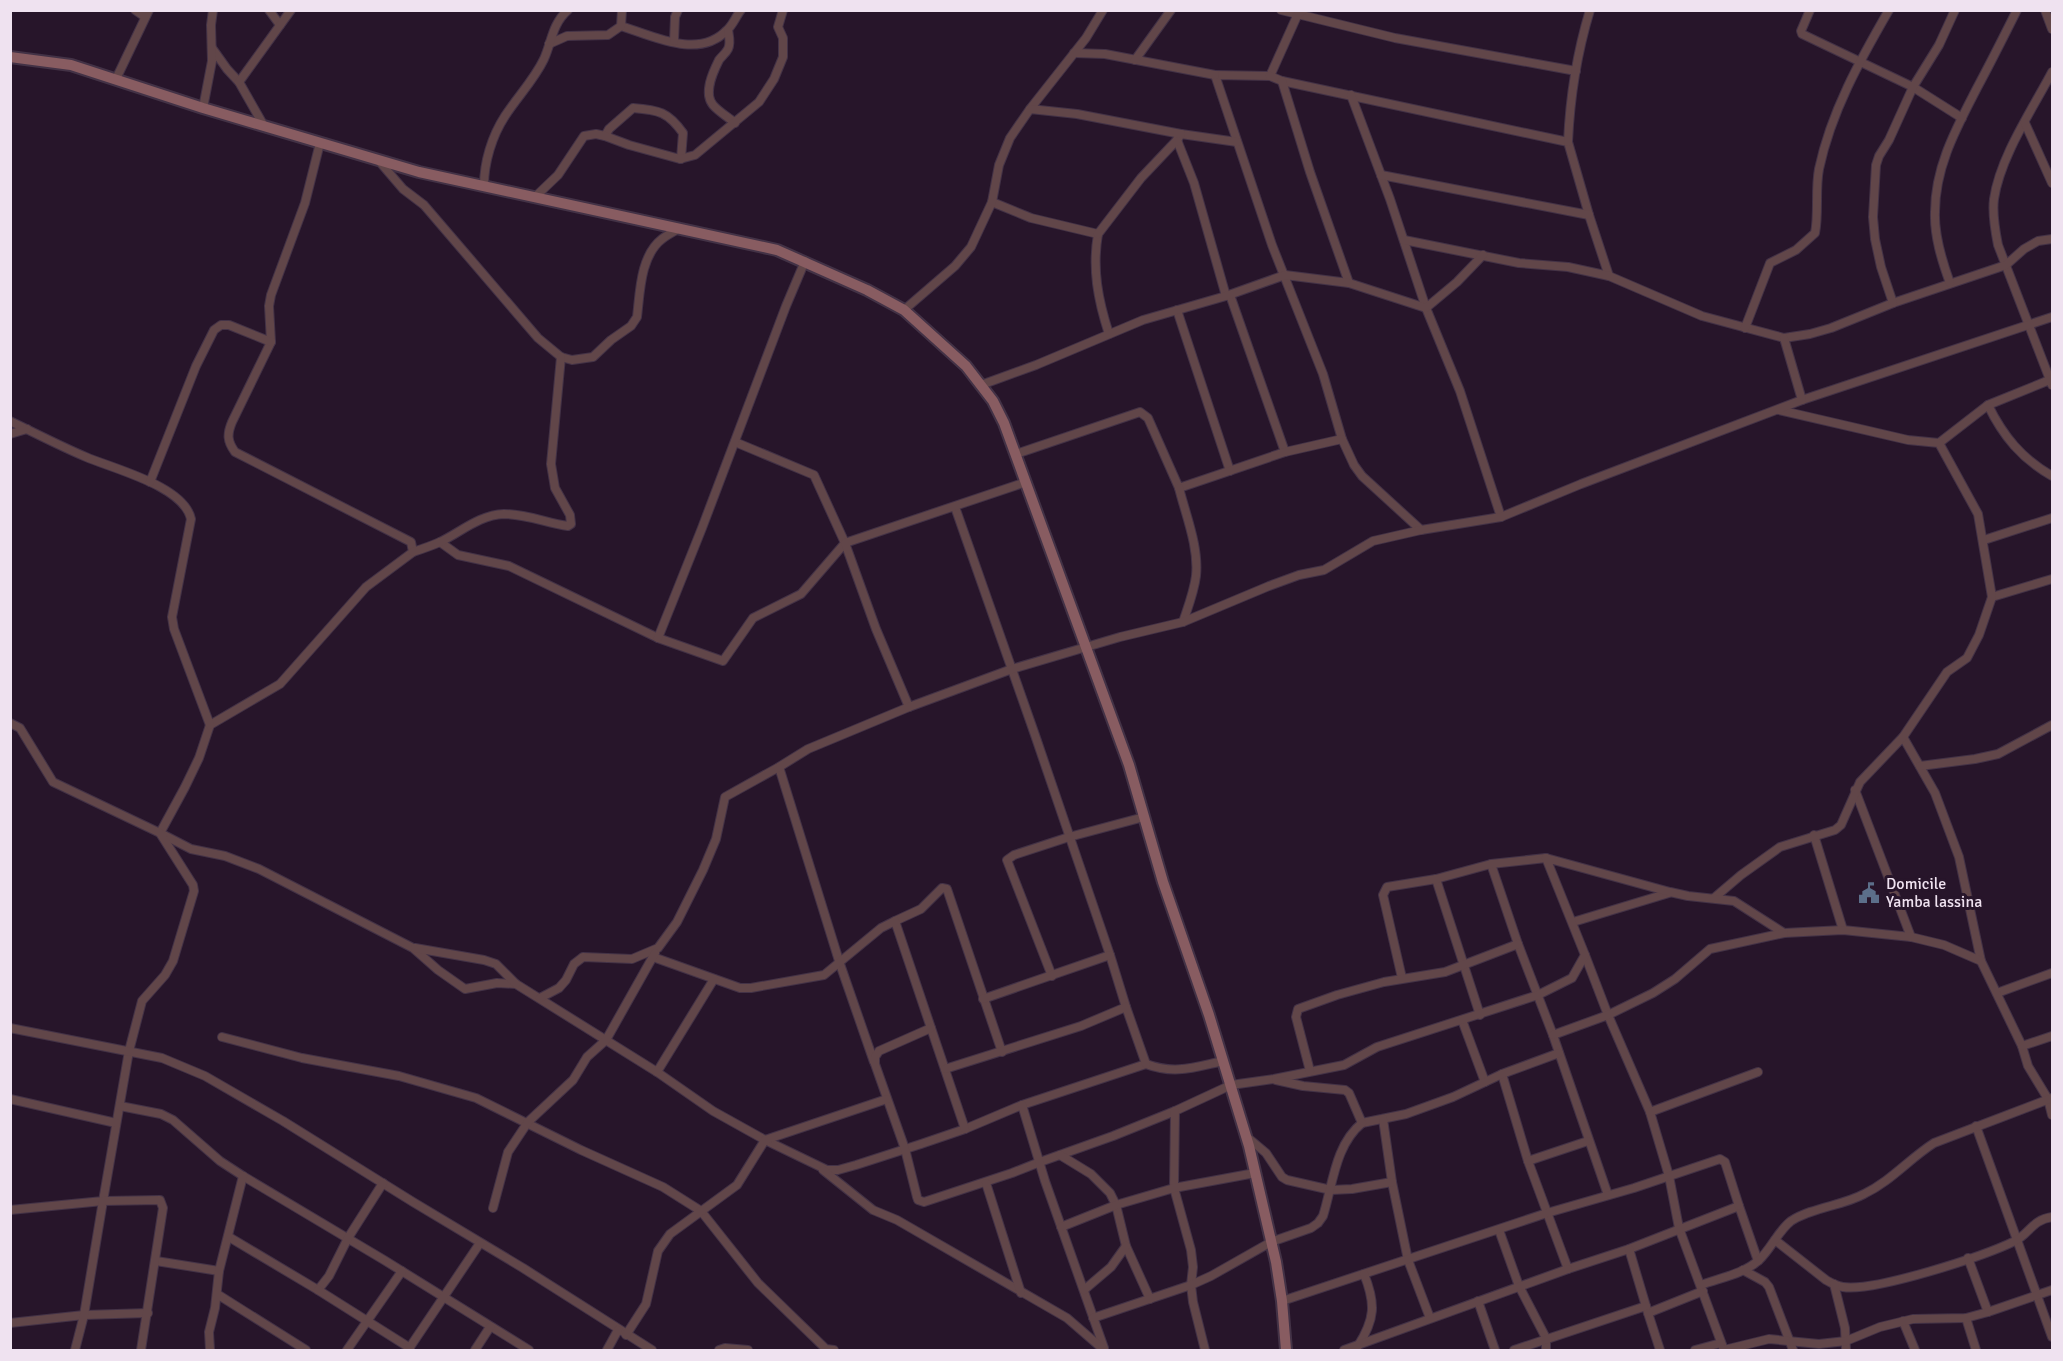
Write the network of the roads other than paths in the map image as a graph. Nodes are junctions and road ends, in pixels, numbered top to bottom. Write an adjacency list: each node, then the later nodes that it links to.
1 (135, 10): 20 (street)
2 (213, 10): 27 (street)
3 (269, 10): 21 (street)
4 (291, 10): 21 (street)
5 (568, 10): 26 (street)
6 (622, 10): 22 (street)
7 (678, 10): 25 (street)
8 (741, 10): 24 (street)
9 (783, 10): 44 (street)
10 (1103, 10): 28 (street)
11 (1171, 10): 30 (street)
12 (1281, 10): 19 (street)
13 (1590, 10): 32 (street)
14 (1810, 10): 31 (street)
15 (1889, 10): 31 (street)
16 (1955, 10): 39 (street)
17 (2017, 10): 43 (street)
18 (2045, 10): 23 (street)
19 (1300, 13): 32 (street); 35 (street)
20 (147, 14): 36 (street)
21 (280, 25): 38 (street)
22 (621, 26): 25 (street); 26 (street)
23 (2052, 29)
24 (728, 30): 25 (street); 44 (street)
25 (674, 41)
26 (549, 44): 56 (street)
27 (212, 47): 38 (street); 41 (street)
28 (1074, 53): 30 (street); 42 (street)
29 (10, 57): 36 (street)
30 (1135, 60): 34 (street)
31 (1859, 62): 39 (street); 78 (street)
32 (1576, 71): 50 (street)
33 (2052, 72): 45 (street)
34 (1215, 75): 35 (street); 49 (street)
35 (1270, 76): 37 (street)
36 (116, 79): 41 (street)
37 (1282, 81): 40 (street); 69 (street)
38 (239, 82): 46 (street)
39 (1913, 87): 43 (street); 72 (street)
40 (1352, 95): 50 (street); 54 (street)
41 (203, 108): 46 (street)
42 (1030, 109): 48 (street); 58 (street)
43 (1962, 118): 70 (street)
44 (735, 123): 52 (street)
45 (2025, 123): 55 (street); 66 (street)
46 (264, 126): 51 (street)
47 (605, 136): 52 (street); 52 (street); 57 (street)
48 (1179, 137): 49 (street); 61 (street); 71 (street)
49 (1237, 142): 67 (street)
50 (1568, 142): 59 (street)
51 (320, 143): 53 (street); 81 (street)
52 (681, 159)
53 (379, 160): 56 (street); 82 (street)
54 (1381, 175): 59 (street); 63 (street)
55 (2052, 183)
56 (483, 186): 57 (street)
57 (535, 197): 60 (street)
58 (992, 202): 61 (street); 74 (street)
59 (1589, 215): 68 (street)
60 (678, 229): 65 (street); 82 (street)
61 (1098, 234): 79 (street)
62 (2052, 239): 66 (street)
63 (1404, 240): 64 (street); 73 (street)
64 (1483, 255): 68 (street); 73 (street)
65 (805, 261): 74 (street); 92 (street)
66 (2006, 265): 70 (street); 77 (street)
67 (1285, 275): 69 (street); 71 (street); 91 (street)
68 (1609, 276): 78 (street)
69 (1349, 283): 73 (street)
70 (1950, 283): 72 (street)
71 (1228, 296): 75 (street); 94 (street)
72 (1893, 303): 80 (street)
73 (1426, 308): 102 (street)
74 (904, 310): 84 (street)
75 (1177, 310): 79 (street); 96 (street)
76 (2052, 317): 77 (street)
77 (2029, 324): 83 (street); 85 (street)
78 (1745, 328): 80 (street)
79 (1109, 334): 84 (street)
80 (1784, 338): 85 (street)
81 (271, 342): 98 (street); 108 (street)
82 (561, 357): 106 (street)
83 (2051, 381): 86 (street)
84 (981, 385): 95 (street)
85 (1802, 400): 87 (street)
86 (1988, 405): 93 (street); 97 (street)
87 (1778, 410): 93 (street); 102 (street)
88 (10, 421): 89 (street)
89 (27, 429): 90 (street); 98 (street)
90 (10, 434)
91 (1342, 438): 94 (street); 104 (street)
92 (735, 441): 107 (street); 112 (street)
93 (1939, 443): 105 (street)
94 (1285, 452): 96 (street)
95 (1016, 454): 99 (street); 100 (street)
96 (1230, 471): 100 (street)
97 (2052, 476)
98 (150, 482): 117 (street)
99 (1026, 482): 101 (street); 113 (street)
100 (1179, 488): 111 (street)
101 (955, 507): 107 (street); 114 (street)
102 (1501, 517): 104 (street)
103 (2052, 518): 105 (street)
104 (1421, 530): 111 (street)
105 (1984, 540): 110 (street)
106 (440, 542): 108 (street); 112 (street)
107 (845, 543): 112 (street); 115 (street)
108 (413, 552): 117 (street)
109 (2052, 581): 110 (street)
110 (1992, 597): 119 (street)
111 (1183, 622): 113 (street)
112 (658, 638)
113 (1085, 647): 114 (street); 123 (street)
114 (1012, 669): 115 (street); 126 (street)
115 (909, 707): 121 (street)
116 (10, 723): 124 (street)
117 (210, 725): 124 (street)
118 (2052, 725): 120 (street)
119 (1902, 737): 120 (street); 122 (street)
120 (1920, 765): 143 (street)
121 (779, 768): 139 (street); 144 (street)
122 (1855, 790): 125 (street); 136 (street)
123 (1144, 817): 126 (street); 169 (street)
124 (160, 832): 138 (street); 166 (street)
125 (1814, 836): 131 (street); 134 (street)
126 (1069, 837): 140 (street); 147 (street)
127 (1546, 858): 128 (street); 130 (street); 133 (street)
128 (1491, 864): 129 (street); 137 (street)
129 (1436, 879): 145 (street); 148 (street)
130 (1670, 892): 131 (street); 133 (street)
131 (1714, 898): 135 (street)
132 (895, 921): 144 (street); 154 (street); 160 (street)
133 (1573, 922): 141 (street)
134 (1843, 930): 135 (street); 136 (street)
135 (1784, 933): 157 (street)
136 (1911, 937): 143 (street)
137 (1518, 944): 145 (street); 152 (street)
138 (413, 948): 150 (street); 150 (street)
139 (658, 948): 142 (street); 153 (street)
140 (1110, 955): 147 (street); 155 (street)
141 (1585, 955): 152 (street); 157 (street)
142 (653, 957): 149 (street); 164 (street)
143 (1981, 961): 151 (street)
144 (840, 964): 149 (street); 170 (street)
145 (1462, 964): 148 (street); 156 (street)
146 (2052, 973): 151 (street)
147 (1052, 976): 154 (street)
148 (1402, 978): 173 (street)
149 (714, 979): 174 (street)
150 (516, 984): 153 (street)
151 (1996, 993): 165 (street)
152 (1538, 995): 156 (street); 161 (street)
153 (540, 998): 164 (street)
154 (983, 999): 167 (street)
155 (1126, 1007): 167 (street); 171 (street)
156 (1480, 1015): 158 (street)
157 (1608, 1015): 161 (street); 186 (street)
158 (1462, 1020): 173 (street); 178 (street)
159 (10, 1028): 166 (street)
160 (931, 1028): 170 (street); 172 (street)
161 (1553, 1035): 168 (street)
162 (2052, 1036): 165 (street)
163 (222, 1037): 189 (street)
164 (606, 1040): 174 (street); 189 (street)
165 (2022, 1046): 182 (street)
166 (129, 1051): 184 (street); 207 (street)
167 (1002, 1052): 172 (street)
168 (1559, 1053): 176 (street); 196 (street)
169 (1223, 1061): 171 (street); 179 (street)
170 (875, 1064): 181 (street)
171 (1146, 1064): 183 (street)
172 (945, 1069): 193 (street)
173 (1310, 1071): 177 (street)
174 (657, 1072): 195 (street)
175 (1758, 1072): 186 (street)
176 (1502, 1074): 178 (street); 199 (street)
177 (1274, 1079): 179 (street); 190 (street)
178 (1485, 1082): 188 (street)
179 (1231, 1085): 185 (street); 194 (street)
180 (10, 1098): 191 (street)
181 (887, 1099): 195 (street); 197 (street)
182 (2050, 1099): 187 (street); 192 (street)
183 (1022, 1105): 193 (street); 200 (street)
184 (120, 1106): 191 (street); 203 (street)
185 (1175, 1111): 198 (street); 208 (street)
186 (1650, 1112): 204 (street)
187 (2052, 1115)
188 (1383, 1119): 190 (street); 205 (street)
189 (528, 1122): 214 (street); 216 (street)
190 (1362, 1122): 209 (street)
191 (116, 1123): 211 (street)
192 (1976, 1126): 224 (street); 225 (street)
193 (965, 1129): 197 (street)
194 (1247, 1137): 202 (street); 209 (street)
195 (765, 1140): 201 (street); 216 (street)
196 (1588, 1141): 199 (street); 210 (street)
197 (905, 1149): 201 (street); 206 (street)
198 (1060, 1155): 200 (street); 212 (street)
199 (1528, 1161): 217 (street)
200 (1040, 1162): 206 (street); 219 (street)
201 (819, 1168): 246 (street)
202 (1256, 1173): 208 (street); 226 (street)
203 (243, 1176): 222 (street); 223 (street)
204 (1669, 1176): 210 (street); 213 (street); 220 (street)
205 (1392, 1182): 209 (street); 231 (street)
206 (986, 1183): 246 (street)
207 (383, 1184): 223 (street); 227 (street)
208 (1174, 1188): 212 (street); 240 (street)
209 (1331, 1190): 226 (street)
210 (1608, 1196): 217 (street)
211 (103, 1201): 215 (street); 233 (street); 256 (street)
212 (1116, 1205): 219 (street); 228 (street)
213 (1739, 1206): 220 (street); 232 (street)
214 (492, 1208)
215 (10, 1210)
216 (701, 1211): 265 (street); 284 (street)
217 (1547, 1213): 221 (street); 234 (street)
218 (2052, 1217): 225 (street)
219 (1061, 1227): 244 (street)
220 (1679, 1228): 229 (street); 242 (street)
221 (1499, 1230): 231 (street); 241 (street)
222 (229, 1237): 236 (street); 243 (street)
223 (348, 1238): 237 (street); 243 (street)
224 (1775, 1240): 232 (street); 239 (street)
225 (2017, 1240): 230 (street); 248 (street)
226 (1271, 1242): 240 (street); 252 (street)
227 (480, 1243): 249 (street); 264 (street)
228 (1126, 1246): 244 (street); 250 (street)
229 (1629, 1249): 234 (street); 253 (street)
230 (1968, 1258): 239 (street); 255 (street)
231 (1408, 1260): 238 (street); 258 (street)
232 (1758, 1261): 235 (street)
233 (156, 1262): 236 (street); 254 (street)
234 (1568, 1269): 241 (street)
235 (1743, 1270): 242 (street); 269 (street)
236 (219, 1271): 247 (street)
237 (402, 1271): 249 (street); 260 (street)
238 (1364, 1274): 252 (street); 270 (street)
239 (1834, 1284): 268 (street)
240 (1191, 1285): 250 (street); 286 (street)
241 (1519, 1286): 251 (street); 267 (street)
242 (1702, 1288): 253 (street); 271 (street)
243 (318, 1290): 260 (street)
244 (1084, 1290): 257 (street)
245 (2052, 1290): 248 (street)
246 (1021, 1293): 285 (street)
247 (217, 1294): 275 (street); 276 (street)
248 (2038, 1295): 255 (street); 266 (street)
249 (443, 1297): 263 (street); 272 (street)
250 (1150, 1299): 257 (street)
251 (1478, 1300): 258 (street); 289 (street)
252 (1282, 1301): 287 (street)
253 (1647, 1309): 267 (street); 292 (street)
254 (148, 1312): 256 (street); 274 (street)
255 (1989, 1312): 259 (street)
256 (84, 1315): 262 (street); 273 (street)
257 (1093, 1318): 285 (street)
258 (1430, 1318): 270 (street)
259 (1966, 1318): 261 (street); 296 (street)
260 (367, 1321): 272 (street); 277 (street)
261 (1903, 1321): 268 (street); 295 (street)
262 (10, 1323)
263 (490, 1327): 278 (street); 279 (street)
264 (618, 1330): 265 (street); 280 (street)
265 (626, 1335): 281 (street)
266 (2052, 1337)
267 (1546, 1338): 290 (street); 291 (street)
268 (1846, 1341): 269 (street); 294 (street)
269 (1791, 1346): 271 (street)
270 (1359, 1348): 288 (street)
271 (1723, 1348): 293 (street)
272 (409, 1349)
273 (75, 1350)
274 (141, 1350)
275 (210, 1350)
276 (306, 1350)
277 (347, 1350)
278 (475, 1350)
279 (529, 1350)
280 (607, 1350)
281 (652, 1350)
282 (719, 1350): 283 (street)
283 (748, 1350)
284 (826, 1350)
285 (1104, 1350)
286 (1205, 1350)
287 (1286, 1350)
288 (1344, 1350)
289 (1495, 1350)
290 (1514, 1350)
291 (1546, 1350)
292 (1660, 1350)
293 (1695, 1350)
294 (1846, 1350)
295 (1915, 1350)
296 (1976, 1350)

